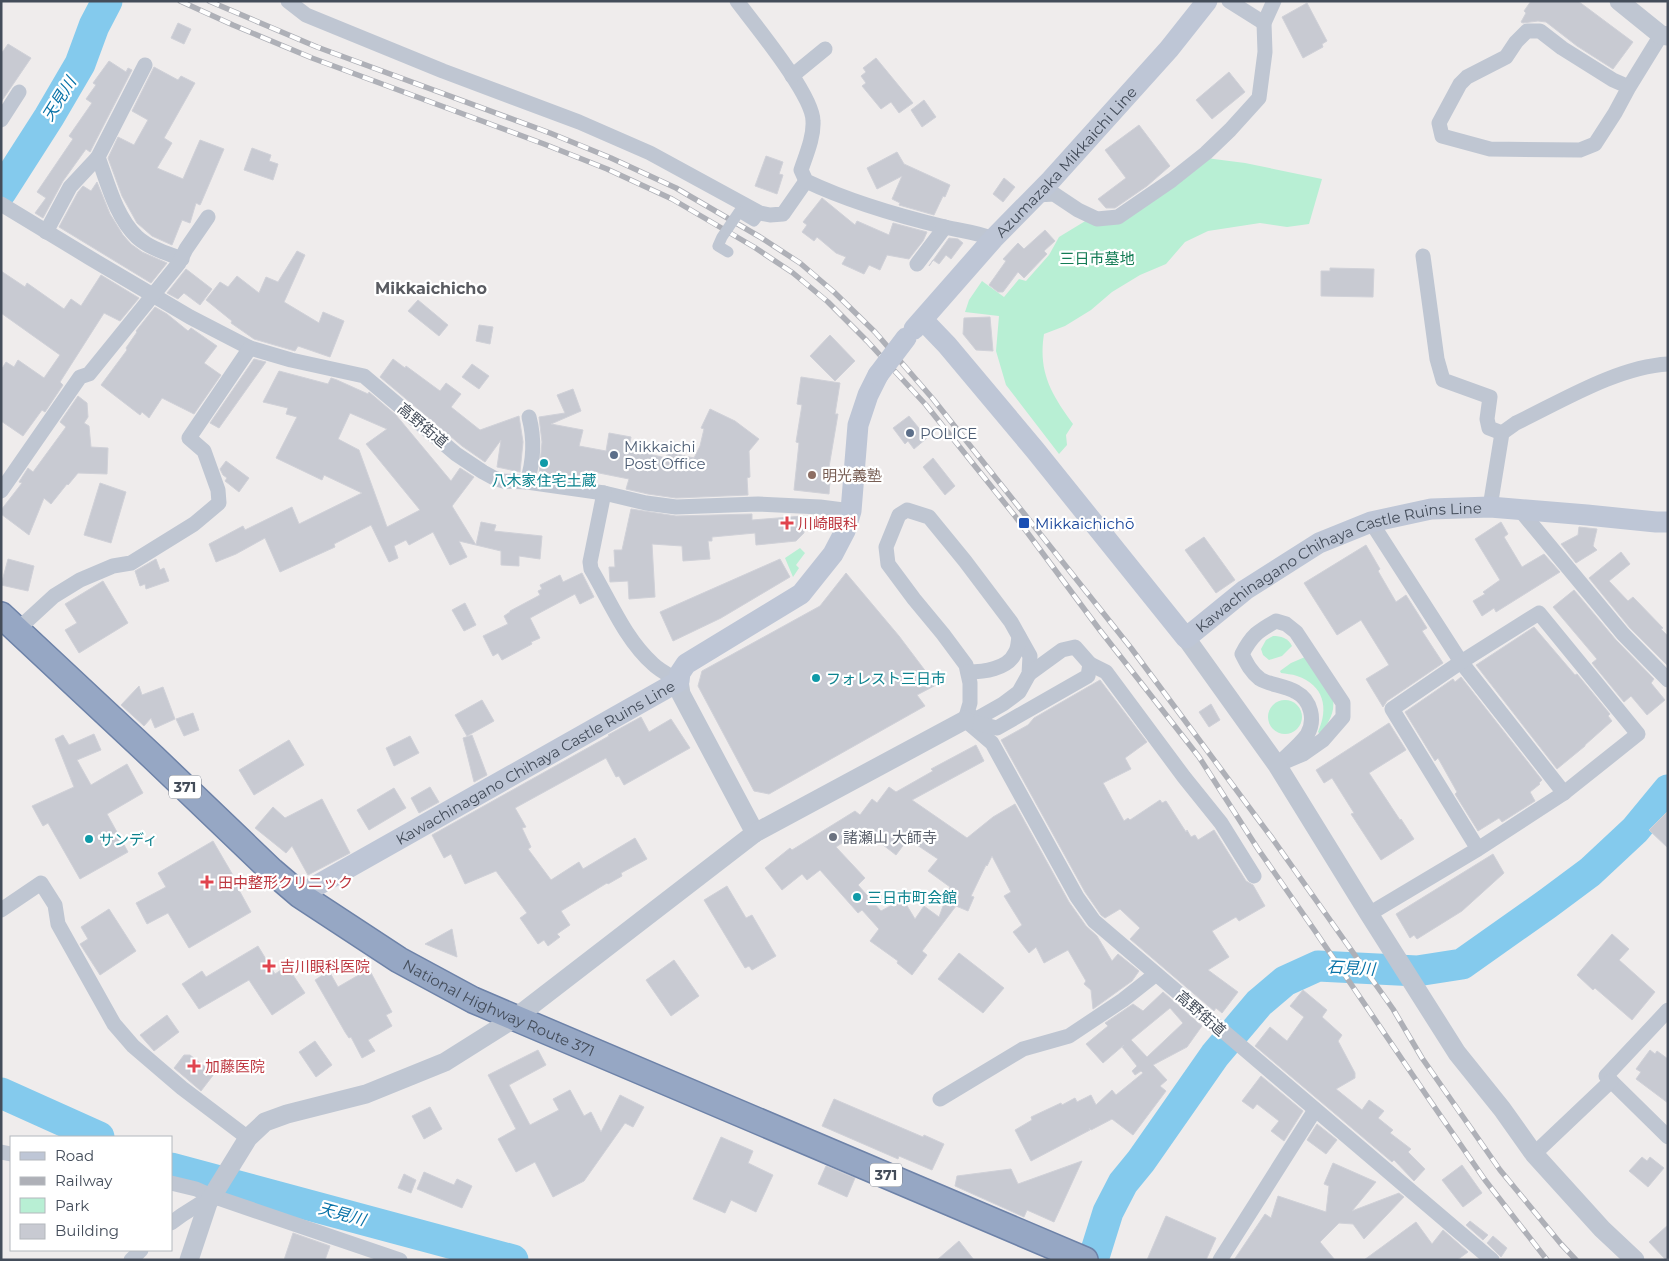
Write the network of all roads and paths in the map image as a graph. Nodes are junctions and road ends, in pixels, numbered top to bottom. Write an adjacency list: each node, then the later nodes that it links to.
1 (288, 1): 19 (street)
2 (738, 1): 11 (street)
3 (1207, 1): 17 (main road, Azumazaka Mikkaichi Line)
4 (1229, 1): 7 (street)
5 (1274, 1): 7 (street)
6 (1619, 1): 8 (street)
7 (1264, 23): 17 (street)
8 (1664, 36): 12 (street)
9 (825, 49): 11 (street)
10 (145, 64): 15 (street)
11 (792, 76): 16 (street)
12 (1629, 87): 12 (street)
13 (19, 92): 14 (street)
14 (1, 120)
15 (98, 158): 22 (street); 26 (street)
16 (806, 181): 19 (street); 21 (street)
17 (1037, 195): 23 (main road, Azumazaka Mikkaichi Line)
18 (1, 204): 22 (street, 高野街道)
19 (760, 213): 24 (street, bridge)
20 (208, 218): 26 (street)
21 (945, 227): 23 (street); 27 (street)
22 (46, 232): 28 (street, 高野街道)
23 (993, 239): 29 (main road, Azumazaka Mikkaichi Line)
24 (728, 252)
25 (1423, 256): 33 (street)
26 (182, 258): 28 (street)
27 (917, 264)
28 (154, 296): 30 (street, 高野街道); 35 (street)
29 (923, 320): 39 (main road, Kawachinagano Chihaya Castle Ruins Line, bridge); 44 (main road, Kawachinagano Chihaya Castle Ruins Line)
30 (250, 348): 34 (street, 高野街道); 42 (street)
31 (1668, 364): 33 (street)
32 (528, 417): 34 (street)
33 (1502, 433): 37 (street)
34 (527, 482): 36 (street, 高野街道)
35 (1, 491)
36 (604, 493): 39 (street, 高野街道); 50 (street)
37 (1490, 507): 38 (main road, Kawachinagano Chihaya Castle Ruins Line); 40 (main road, Kawachinagano Chihaya Castle Ruins Line)
38 (1520, 510): 41 (main road, Kawachinagano Chihaya Castle Ruins Line); 49 (street)
39 (851, 511): 50 (main road, Kawachinagano Chihaya Castle Ruins Line)
40 (1371, 522): 44 (main road, Kawachinagano Chihaya Castle Ruins Line); 45 (street)
41 (1668, 522)
42 (9, 623): 57 (highway, National Highway Route 371 / 371)
43 (1019, 637): 47 (street); 47 (street); 48 (street)
44 (1186, 638): 52 (street)
45 (1461, 662): 53 (street); 53 (street); 55 (street)
46 (1090, 664): 48 (street); 51 (street); 56 (street)
47 (968, 672): 51 (street)
48 (1029, 674): 51 (street)
49 (1668, 680)
50 (679, 682): 54 (street); 57 (main road, Kawachinagano Chihaya Castle Ruins Line)
51 (965, 720): 54 (street); 60 (street, 高野街道)
52 (1277, 765): 52 (street); 59 (street)
53 (1564, 793): 55 (street)
54 (755, 833): 62 (street)
55 (1478, 849): 59 (street)
56 (1254, 876)
57 (300, 895): 62 (highway, National Highway Route 371 / 371)
58 (1, 910): 67 (street)
59 (1369, 914): 68 (street)
60 (1156, 974): 64 (street); 65 (street, 高野街道)
61 (1668, 1010): 63 (street)
62 (515, 1018): 67 (street); 75 (highway, National Highway Route 371 / 371)
63 (1611, 1081): 66 (street); 68 (street)
64 (940, 1099)
65 (1315, 1110): 76 (street); 77 (street, 高野街道)
66 (1668, 1137)
67 (244, 1146): 70 (street)
68 (1534, 1154): 78 (street)
69 (172, 1183): 70 (street)
70 (214, 1194): 71 (street); 72 (street); 73 (street)
71 (172, 1222)
72 (374, 1256): 74 (street)
73 (189, 1260)
74 (400, 1260)
75 (1086, 1260)
76 (1220, 1260)
77 (1492, 1260)
78 (1635, 1260)

